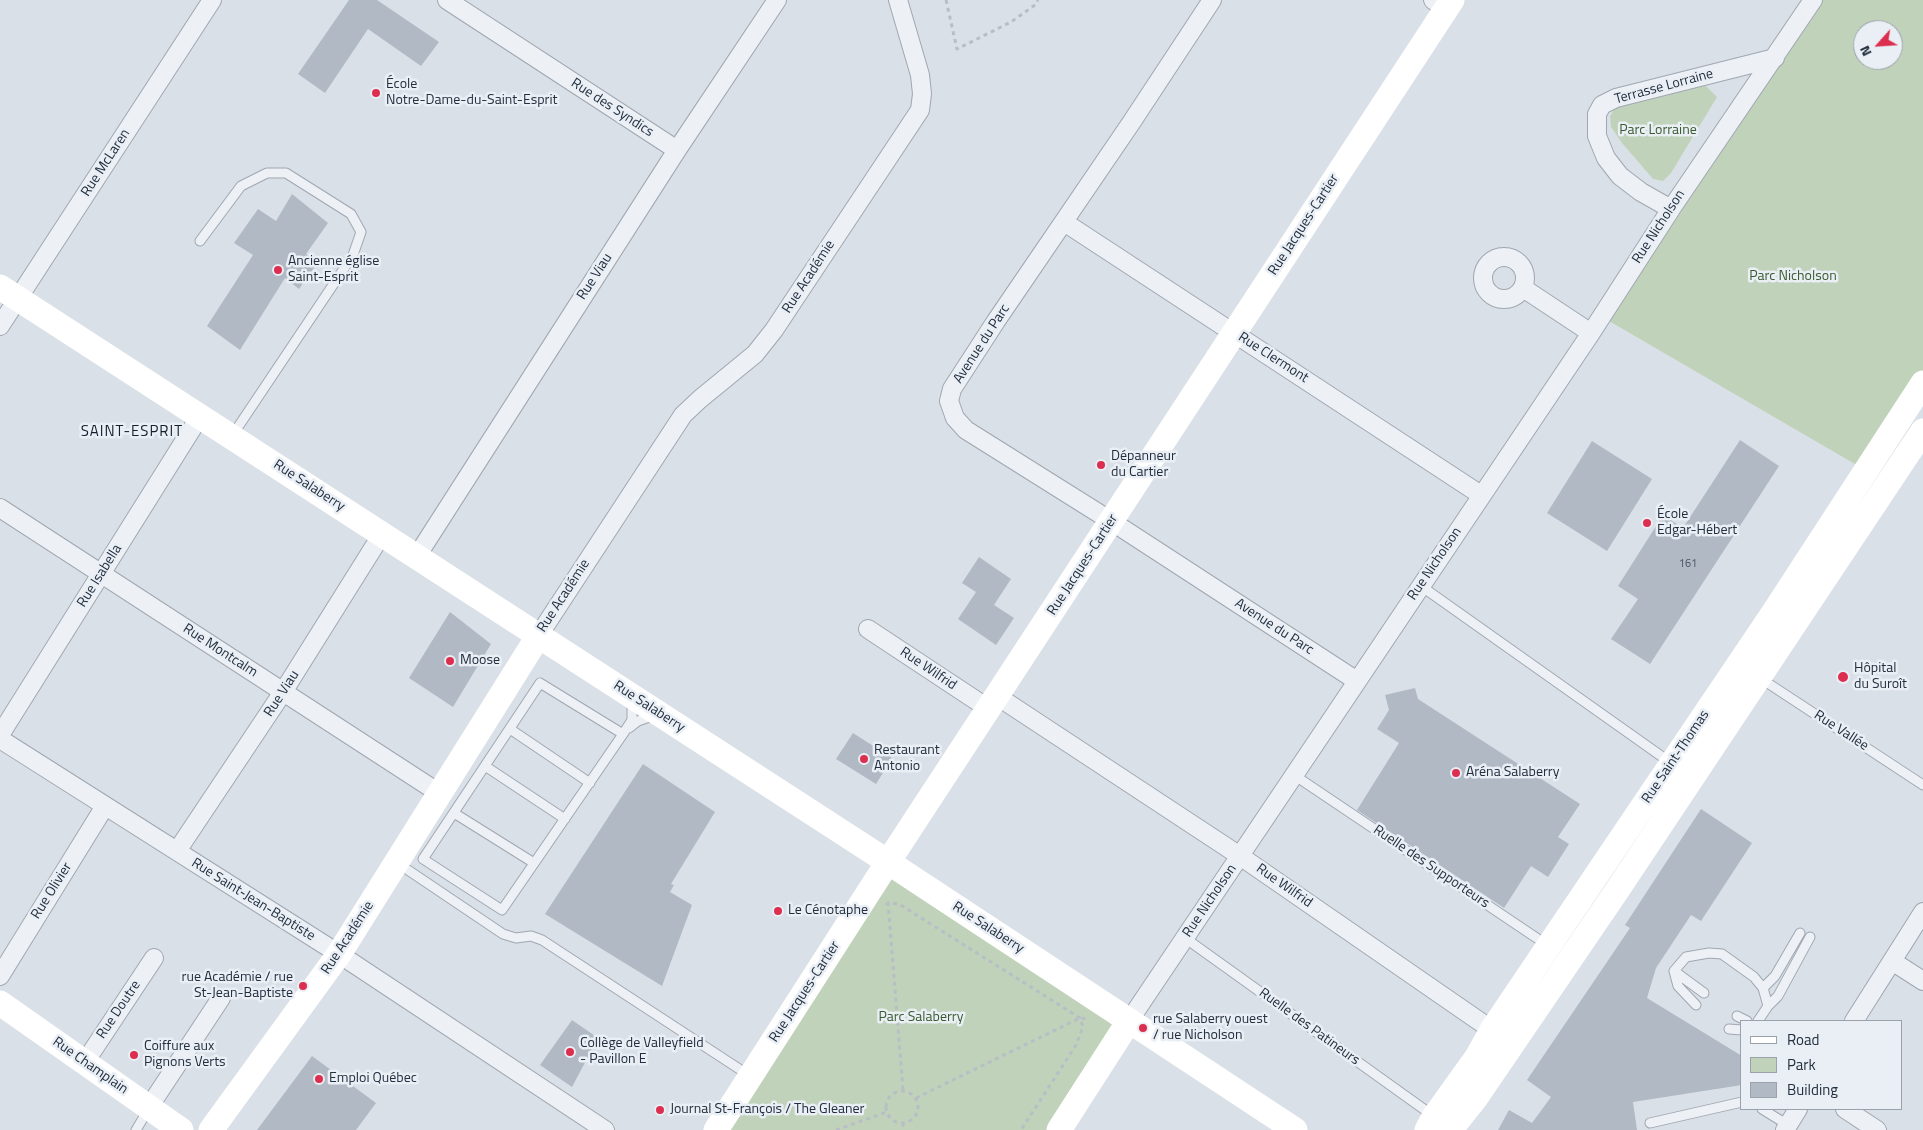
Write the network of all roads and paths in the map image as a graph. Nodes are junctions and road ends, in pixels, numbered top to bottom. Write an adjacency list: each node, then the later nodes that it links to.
1 (212, 0): 16 (street, Rue McLaren)
2 (447, 0): 11 (street, Rue des Syndics)
3 (777, 0): 11 (street, Rue Viau)
4 (898, 0): 34 (street, Rue Académie)
5 (946, 0): 6 (path)
6 (1038, 0)
7 (1212, 0): 13 (street, Avenue du Parc)
8 (1813, 0): 10 (street, Rue Nicholson)
9 (1444, 3): 19 (street, Rue Jacques-Cartier)
10 (1775, 58): 12 (street, Rue Nicholson); 12 (street, Terrasse Lorraine)
11 (677, 150): 30 (street, Rue Viau)
12 (1671, 209): 18 (street, Rue Nicholson)
13 (1064, 222): 19 (street, Rue Clermont); 28 (street, Avenue du Parc)
14 (200, 241): 23 (lane)
15 (1523, 288): 18 (street)
16 (9, 293): 17 (street, Rue McLaren); 21 (street, Rue Salaberry)
17 (0, 326)
18 (1590, 332): 26 (street, Rue Nicholson)
19 (1234, 333): 26 (street, Rue Clermont); 28 (street, Rue Jacques-Cartier)
20 (1923, 383): 24 (street, Rue Saint-Thomas)
21 (200, 416): 23 (street, Rue Salaberry); 31 (street, Rue Isabella)
22 (1923, 431): 25 (street, Rue Saint-Thomas)
23 (232, 437): 29 (street, Rue Salaberry)
24 (1867, 468): 25 (street); 46 (street, Rue Saint-Thomas)
25 (1888, 483): 35 (street, Rue Saint-Thomas)
26 (1481, 495): 32 (street, Rue Nicholson)
27 (0, 508): 31 (street, Rue Montcalm)
28 (1112, 521): 36 (street, Avenue du Parc); 39 (street, Rue Jacques-Cartier)
29 (382, 534): 30 (street, Rue Salaberry); 37 (street, Rue Viau)
30 (417, 556): 34 (street, Rue Salaberry)
31 (101, 574): 37 (street, Rue Montcalm); 43 (street, Rue Isabella)
32 (1421, 586): 36 (street, Rue Nicholson); 46 (lane)
33 (868, 629): 39 (street, Rue Wilfrid)
34 (538, 635): 38 (street, Rue Salaberry); 50 (street, Rue Académie)
35 (1758, 677): 46 (street, Rue Saint-Thomas); 49 (lane, Rue Vallée)
36 (1357, 681): 47 (street, Rue Nicholson)
37 (284, 692): 50 (street, Rue Montcalm); 54 (street, Rue Viau)
38 (632, 696): 40 (street, Rue Salaberry); 42 (lane)
39 (993, 702): 55 (street, Rue Wilfrid); 57 (street, Rue Jacques-Cartier)
40 (659, 714): 42 (lane); 57 (street, Rue Salaberry)
41 (510, 729): 42 (lane); 45 (lane); 48 (lane)
42 (624, 734): 48 (lane)
43 (0, 735)
44 (0, 739): 51 (street, Rue Saint-Jean-Baptiste)
45 (485, 766): 52 (lane); 53 (lane)
46 (1682, 770): 65 (street, Rue Saint-Thomas)
47 (1294, 776): 55 (street, Rue Nicholson); 65 (lane, Ruelle des Supporteurs)
48 (590, 783): 53 (lane)
49 (1923, 784)
50 (439, 793): 56 (street, Rue Académie)
51 (105, 806): 54 (street, Rue Saint-Jean-Baptiste); 70 (street, Rue Olivier)
52 (454, 813): 58 (lane); 58 (lane)
53 (565, 819): 58 (lane)
54 (177, 851): 66 (street, Rue Saint-Jean-Baptiste)
55 (1240, 856): 64 (street, Rue Nicholson); 86 (street, Rue Wilfrid)
56 (396, 862): 66 (street, Rue Académie); 90 (lane)
57 (888, 862): 84 (street, Rue Salaberry); 90 (street, Rue Jacques-Cartier)
58 (534, 863)
59 (888, 903): 60 (path); 79 (path); 91 (path)
60 (883, 907)
61 (1923, 912): 68 (street)
62 (1800, 933): 72 (lane)
63 (1810, 937): 77 (lane)
64 (1185, 938): 84 (street, Rue Nicholson); 101 (lane, Ruelle des Patineurs)
65 (1559, 953): 86 (street, Rue Saint-Thomas); 89 (street, Rue Saint-Thomas)
66 (339, 954): 105 (street, Rue Académie); 106 (street, Rue Saint-Jean-Baptiste)
67 (154, 958): 88 (street, Rue Doutre)
68 (1892, 961): 71 (street); 83 (street)
69 (1674, 971): 72 (lane); 73 (lane); 76 (lane)
70 (0, 976)
71 (1923, 981)
72 (1764, 988): 77 (lane)
73 (1704, 993)
74 (220, 998): 94 (street)
75 (0, 1002): 88 (street, Rue Champlain)
76 (1696, 1005)
77 (1768, 1006): 82 (lane)
78 (1737, 1016): 81 (lane)
79 (1080, 1018): 80 (path); 92 (path); 110 (path)
80 (1090, 1019)
81 (1745, 1020)
82 (1759, 1020)
83 (1855, 1020)
84 (1129, 1021): 111 (street, Rue Nicholson); 112 (street, Rue Salaberry)
85 (1729, 1029): 87 (lane)
86 (1492, 1030): 89 (street, Rue Saint-Thomas)
87 (1740, 1030)
88 (85, 1062): 94 (street, Rue Champlain)
89 (1486, 1063): 101 (street, Rue Saint-Thomas)
90 (750, 1076): 107 (street, Rue Jacques-Cartier)
91 (903, 1090): 92 (path); 98 (path)
92 (916, 1098): 100 (path)
93 (1740, 1102): 99 (lane)
94 (149, 1108): 103 (lane); 104 (street, Rue Champlain)
95 (1763, 1110): 102 (lane)
96 (1797, 1110): 102 (street)
97 (1847, 1110): 113 (street)
98 (887, 1112): 100 (path); 108 (path)
99 (1650, 1122)
100 (903, 1123): 109 (path)
101 (1437, 1126)
102 (1786, 1127)
103 (136, 1130)
104 (180, 1130)
105 (211, 1130)
106 (605, 1130)
107 (716, 1130)
108 (836, 1130)
109 (903, 1130)
110 (1021, 1130)
111 (1059, 1130)
112 (1295, 1130)
113 (1877, 1130)

